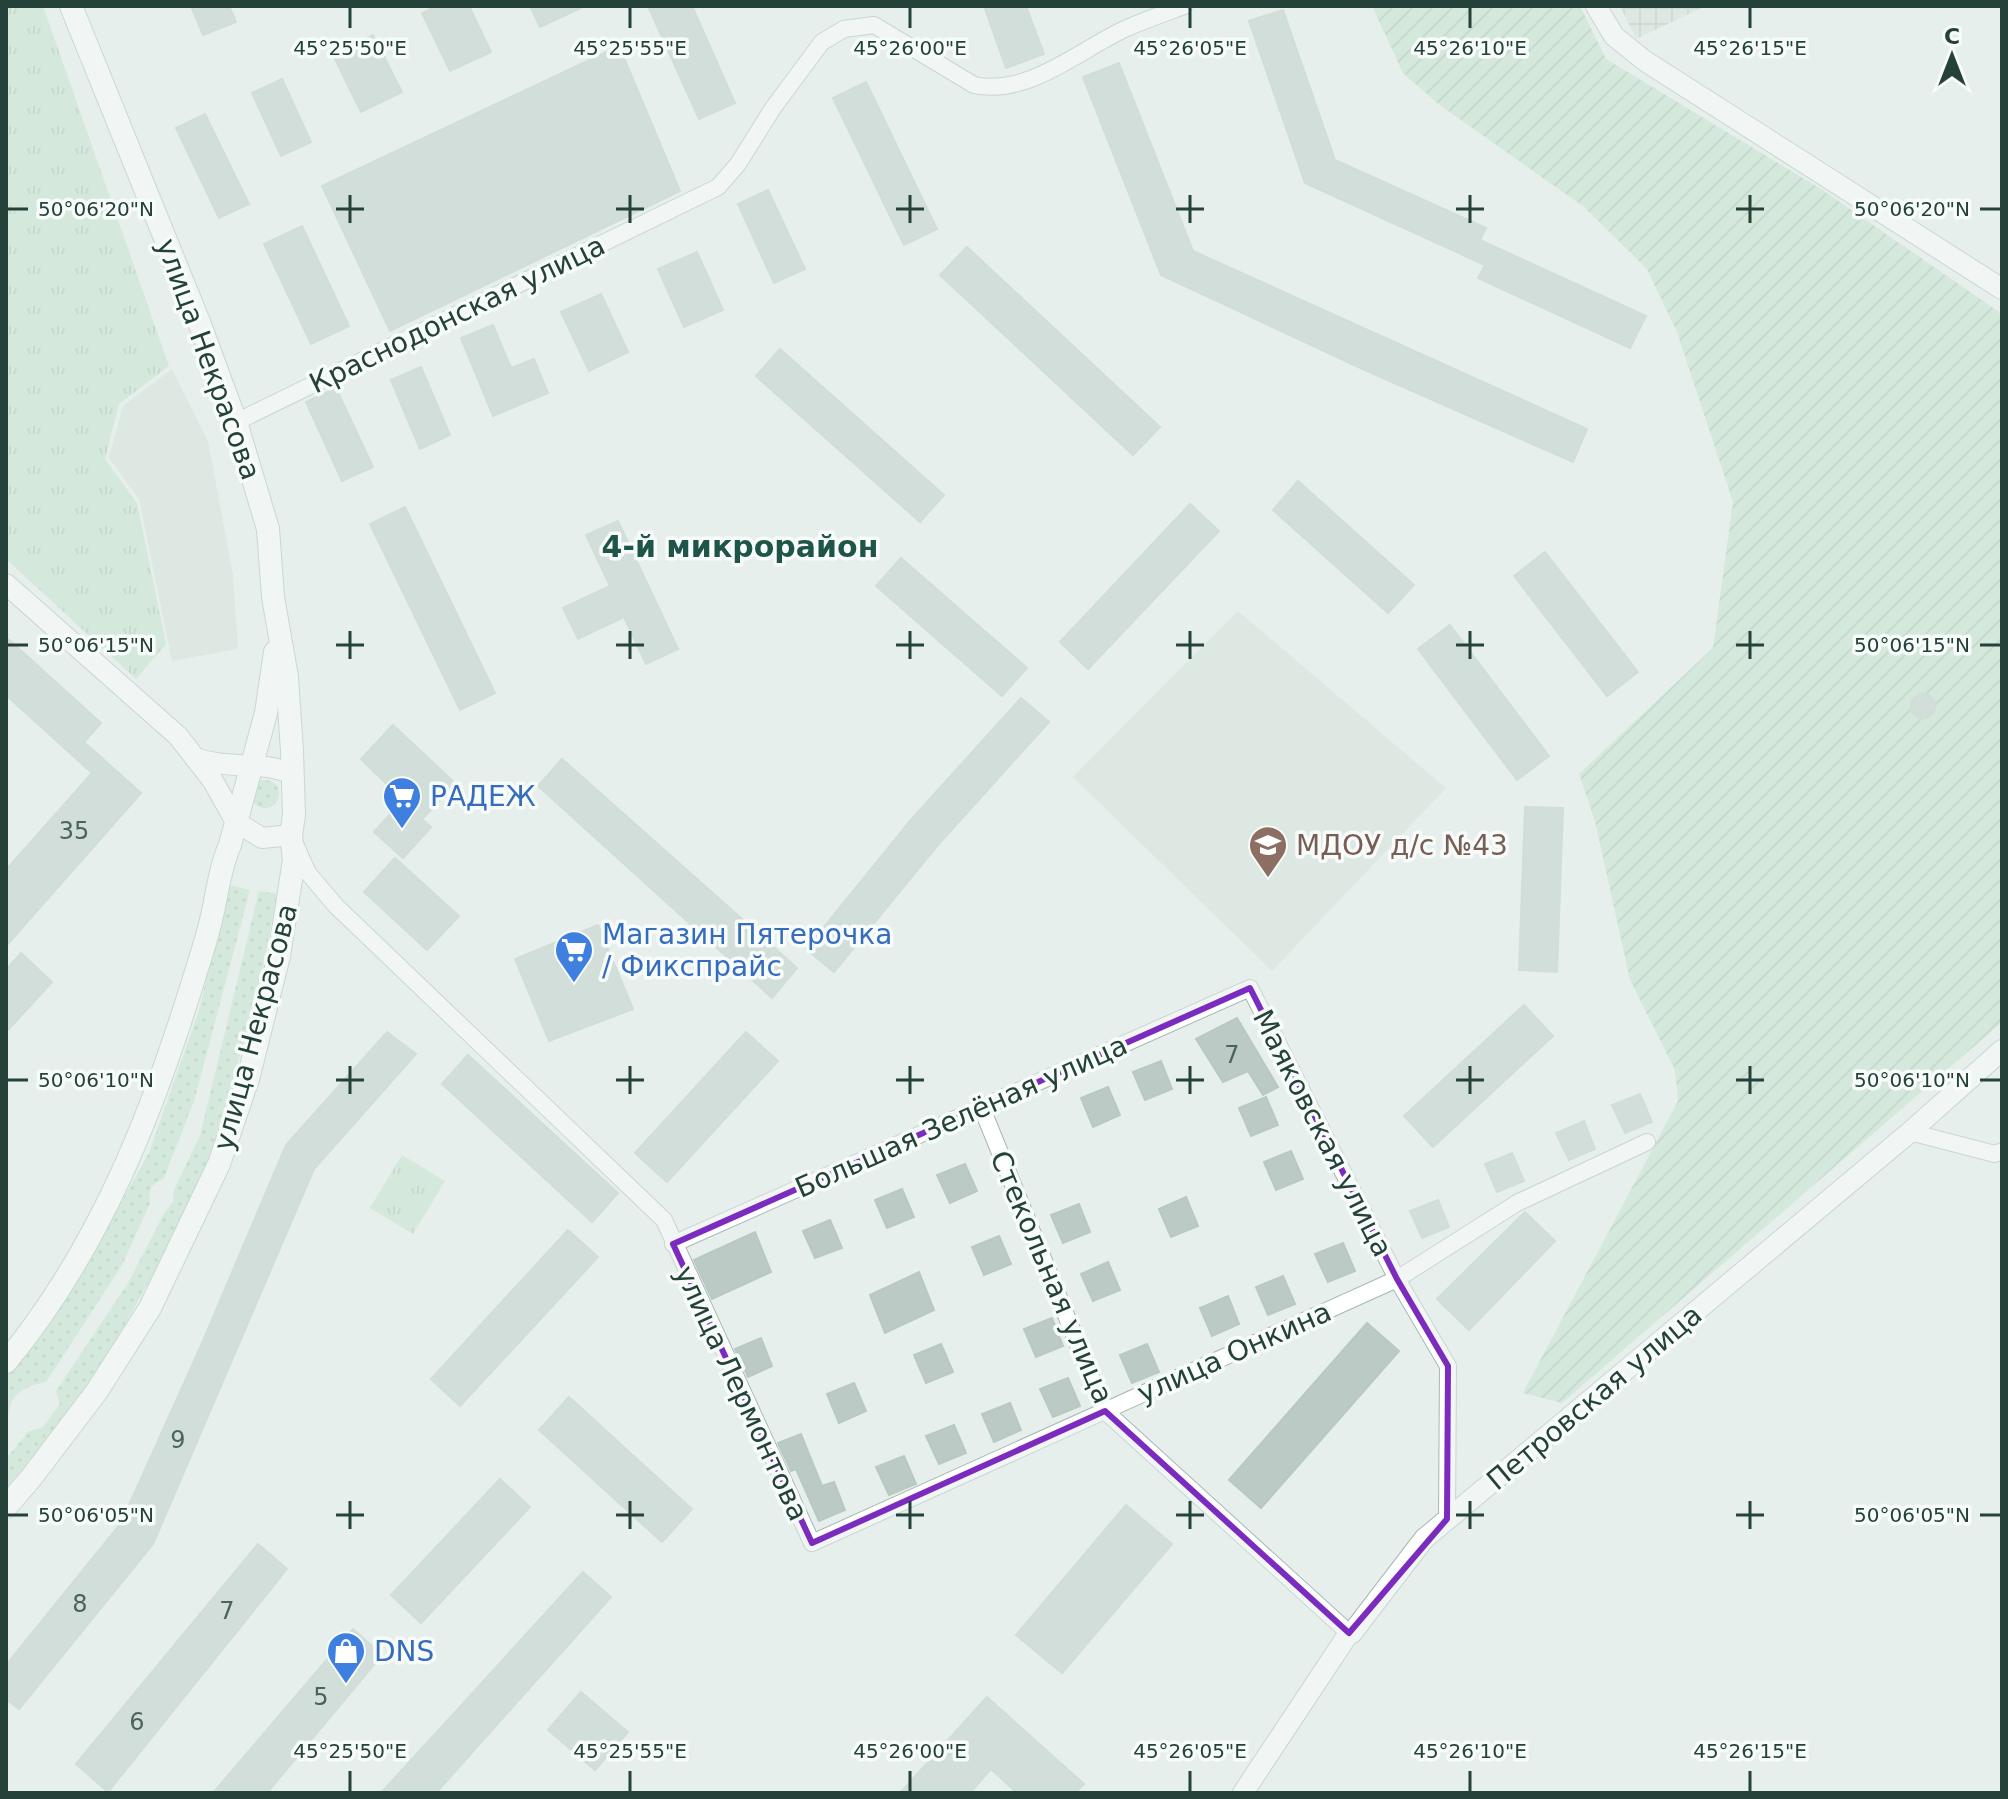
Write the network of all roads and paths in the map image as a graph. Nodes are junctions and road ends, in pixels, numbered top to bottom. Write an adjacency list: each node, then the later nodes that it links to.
1 (71, 6): 5 (main road, улица Некрасова)
2 (1184, 6): 5 (street, Краснодонская улица)
3 (1596, 6): 4 (street)
4 (2002, 289)
5 (236, 422): 7 (main road, улица Некрасова)
6 (6, 584): 8 (street)
7 (278, 631): 9 (main road, улица Некрасова); 10 (main road, улица Некрасова)
8 (195, 758): 9 (street); 11 (street)
9 (250, 766): 10 (street); 11 (main road, улица Некрасова)
10 (293, 774): 12 (main road, улица Некрасова)
11 (236, 822): 12 (street); 21 (main road, улица Некрасова)
12 (291, 835): 19 (street, улица Лермонтова); 23 (main road, улица Некрасова)
13 (1250, 988): 15 (street, Большая Зелёная улица); 20 (street, Маяковская улица)
14 (2002, 1050): 16 (street, Петровская улица)
15 (981, 1106): 19 (street, Большая Зелёная улица); 22 (street, Стекольная улица)
16 (1910, 1132): 18 (street); 24 (street, Петровская улица)
17 (1647, 1142): 20 (street, улица Онкина)
18 (2002, 1151)
19 (673, 1244): 25 (street, улица Лермонтова)
20 (1397, 1279): 22 (street, улица Онкина); 24 (street, Маяковская улица)
21 (6, 1362)
22 (1105, 1411): 25 (street, улица Онкина); 26 (street, Стекольная улица)
23 (6, 1507)
24 (1447, 1519): 26 (street, Петровская улица)
25 (812, 1543)
26 (1349, 1633): 27 (street, Петровская улица)
27 (1243, 1793)

